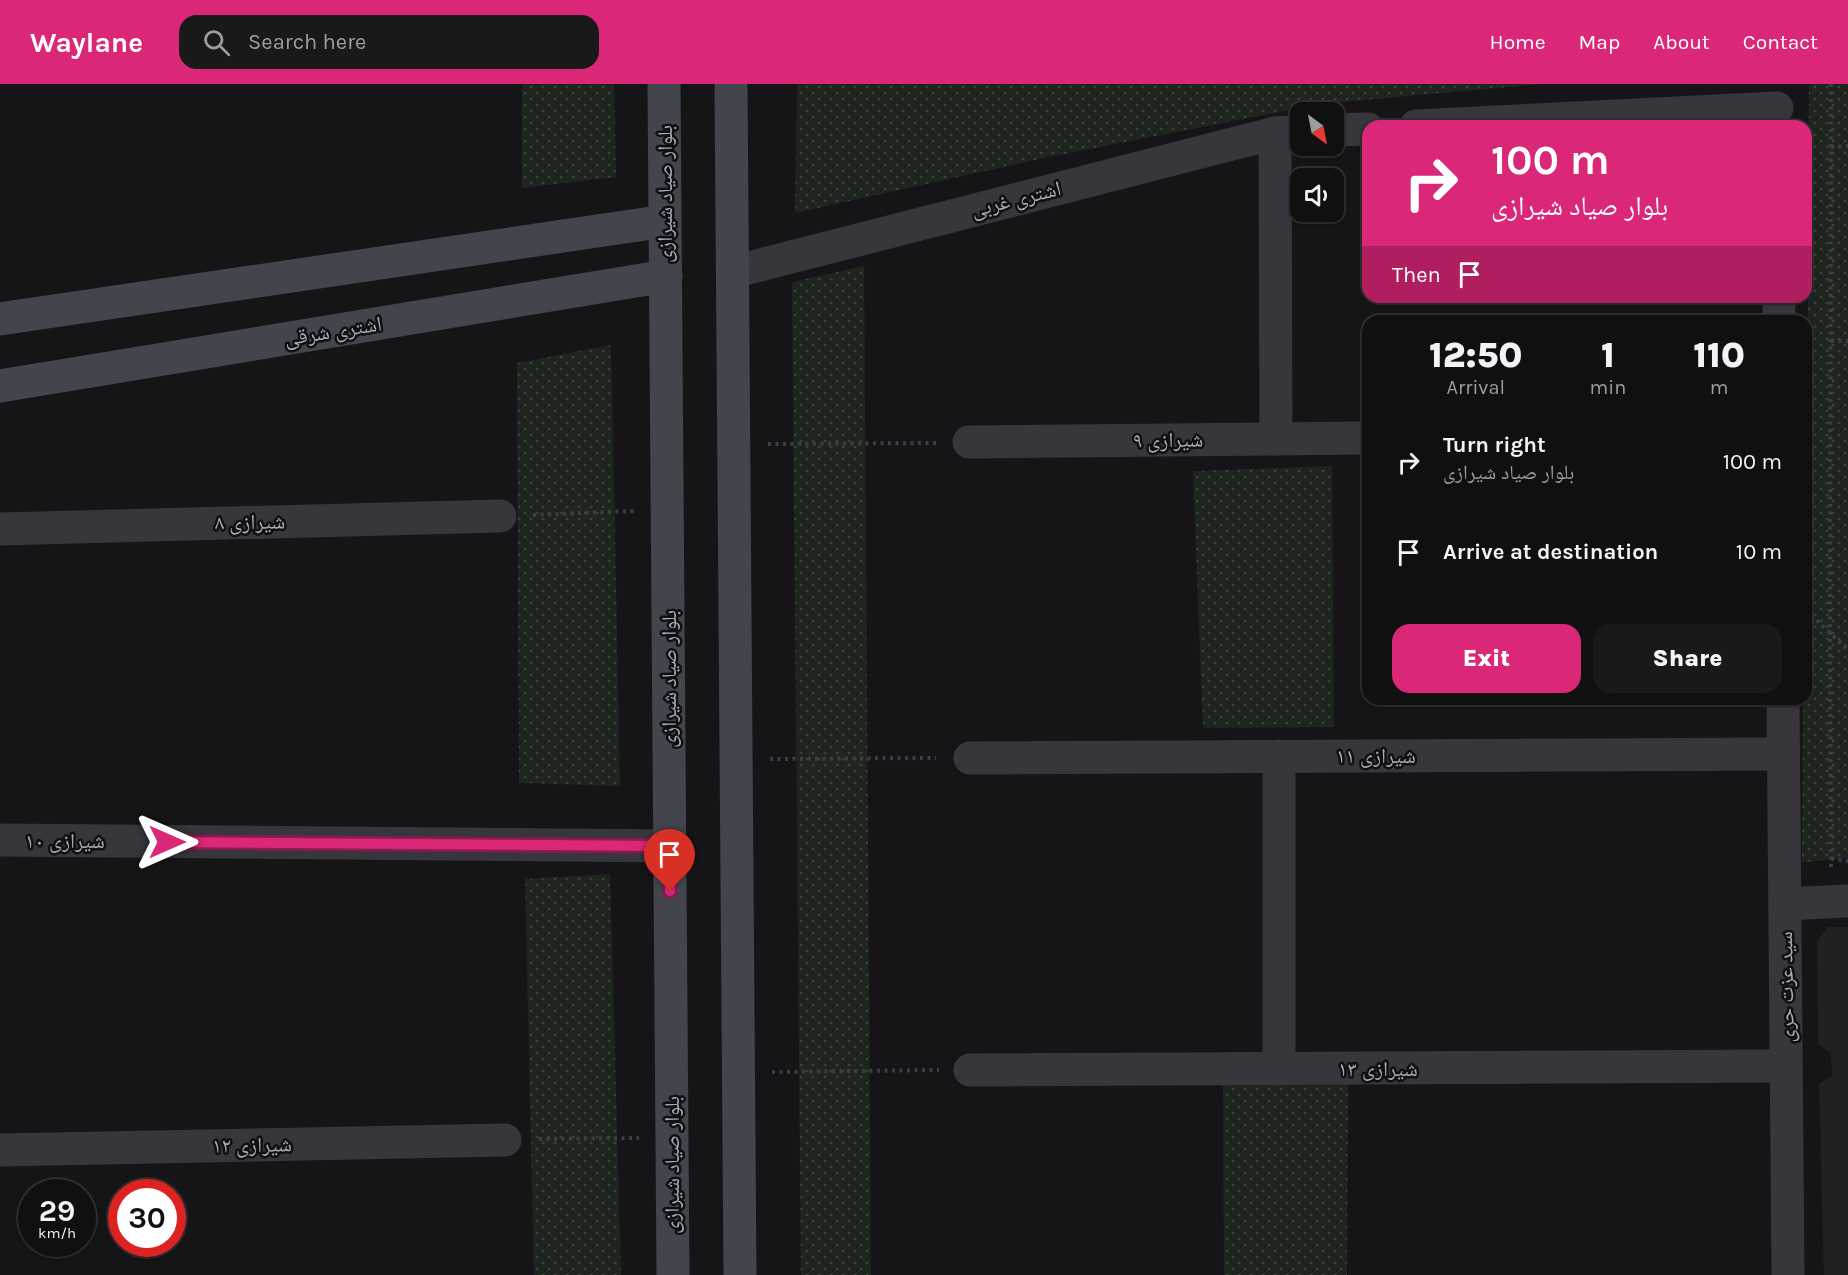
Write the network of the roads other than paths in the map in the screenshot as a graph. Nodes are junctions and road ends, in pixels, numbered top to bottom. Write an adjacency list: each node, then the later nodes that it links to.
1 (664, 84): 10 (main road, بلوار صیاد شیرازی)
2 (731, 84): 11 (main road)
3 (1714, 84): 5 (street)
4 (1777, 106): 5 (street)
5 (1696, 111): 6 (street)
6 (1528, 120)
7 (1362, 129): 8 (street)
8 (1344, 130)
9 (1288, 133): 11 (street, اشتری غربی); 16 (street)
10 (665, 221): 12 (main road, بلوار صیاد شیرازی); 13 (main road)
11 (733, 272): 34 (main road)
12 (666, 276): 14 (main road, اشتری شرقی); 25 (main road, بلوار صیاد شیرازی)
13 (0, 319)
14 (0, 386)
15 (1362, 438): 16 (street, شیرازی ۹)
16 (1276, 439): 17 (street, شیرازی ۹)
17 (969, 442)
18 (500, 516): 19 (street, شیرازی ۸)
19 (0, 529)
20 (1782, 705): 21 (street, سید عزت حری)
21 (1783, 753): 22 (street, شیرازی ۱۱); 27 (street, سید عزت حری)
22 (1279, 756): 23 (street, شیرازی ۱۱); 29 (street)
23 (970, 758)
24 (0, 840): 25 (street, شیرازی ۱۰)
25 (670, 846): 33 (main road, بلوار صیاد شیرازی)
26 (1840, 902): 27 (street)
27 (1785, 904): 28 (street, سید عزت حری)
28 (1786, 1066): 29 (street, شیرازی ۱۳); 35 (street, سید عزت حری)
29 (1279, 1069): 30 (street, شیرازی ۱۳)
30 (970, 1070)
31 (505, 1140): 32 (street, شیرازی ۱۲)
32 (0, 1150)
33 (673, 1275)
34 (740, 1275)
35 (1788, 1275)

